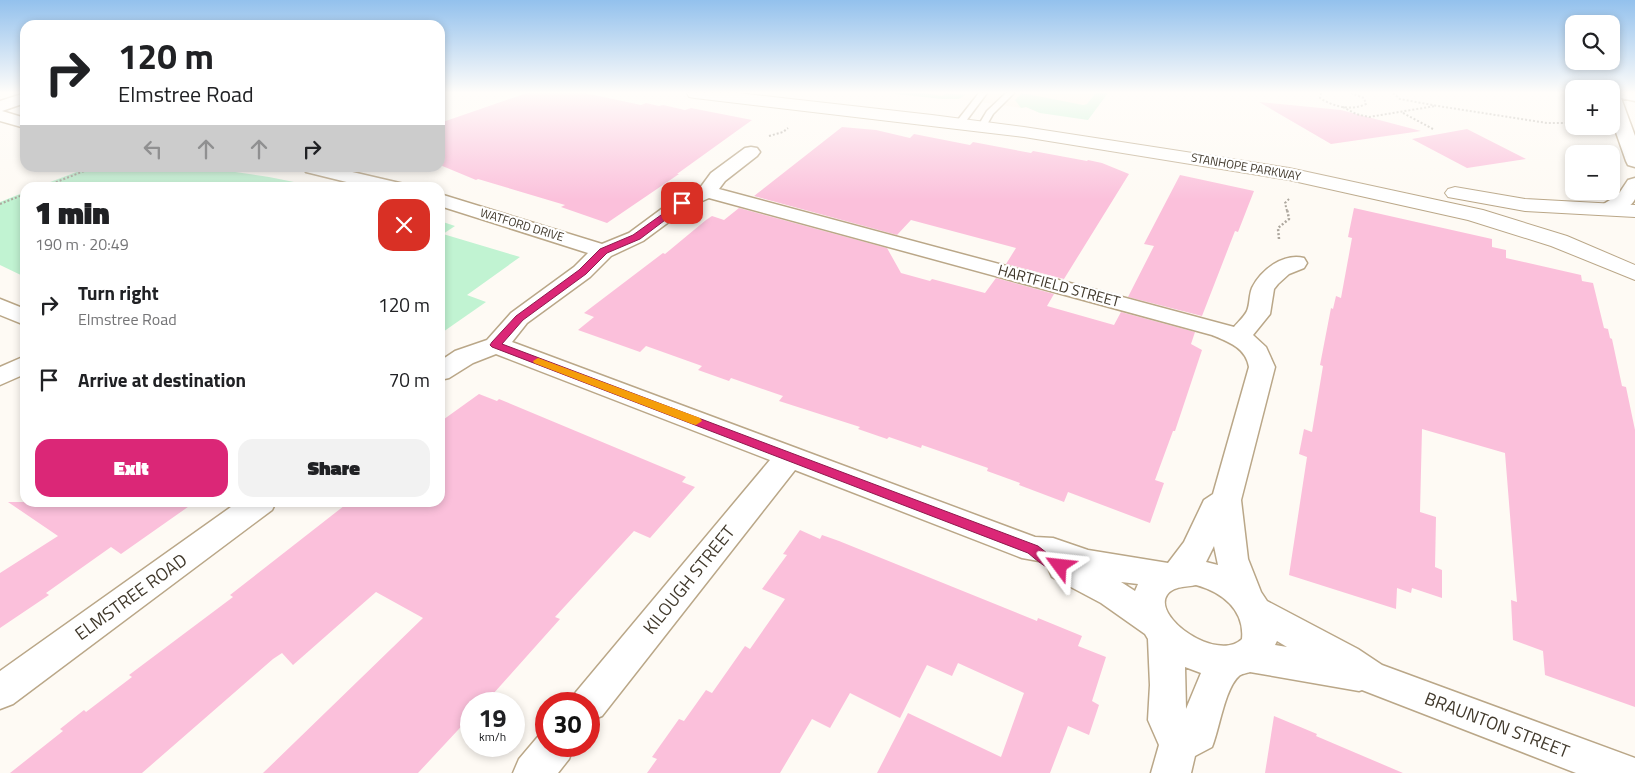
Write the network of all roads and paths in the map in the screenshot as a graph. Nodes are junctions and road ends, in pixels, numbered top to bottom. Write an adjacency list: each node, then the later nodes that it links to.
1 (1036, 129): 21 (main road, STANHOPE PARKWAY)
2 (1062, 129): 16 (main road, STANHOPE PARKWAY)
3 (1625, 129): 5 (street)
4 (751, 152): 11 (street)
5 (1635, 161)
6 (82, 172): 8 (path)
7 (330, 172): 9 (street)
8 (56, 182)
9 (372, 182)
10 (1635, 184): 16 (street)
11 (707, 192): 19 (street); 26 (street, HARTFIELD STREET)
12 (20, 196): 15 (path)
13 (1295, 196): 18 (path)
14 (445, 202): 19 (street, WATFORD DRIVE)
15 (0, 204)
16 (1607, 209): 17 (main road, STANHOPE PARKWAY); 21 (main road)
17 (1635, 211)
18 (1279, 239)
19 (603, 251): 27 (street)
20 (1296, 263): 26 (street)
21 (1611, 263): 22 (main road, STANHOPE PARKWAY); 23 (main road)
22 (1635, 273)
23 (1635, 283)
24 (0, 306): 25 (street)
25 (20, 316)
26 (1238, 337): 32 (street, HARTFIELD STREET)
27 (496, 345): 29 (street); 31 (street)
28 (20, 367): 30 (street)
29 (445, 369)
30 (0, 377)
31 (789, 457): 34 (street); 41 (street, KILOUGH STREET)
32 (1226, 500): 35 (street, HARTFIELD STREET); 36 (street, HARTFIELD STREET)
33 (254, 507): 40 (street, ELMSTREE ROAD)
34 (1033, 549): 35 (street); 37 (street)
35 (1173, 574): 36 (street); 37 (street)
36 (1251, 604): 38 (street); 39 (street, BRAUNTON STREET)
37 (1159, 630): 38 (street); 43 (street)
38 (1237, 659): 39 (street, BRAUNTON STREET); 43 (street)
39 (1369, 676): 45 (street, BRAUNTON STREET)
40 (0, 692)
41 (599, 692)
42 (546, 757): 44 (street)
43 (1175, 758)
44 (533, 773)
45 (1625, 773)

